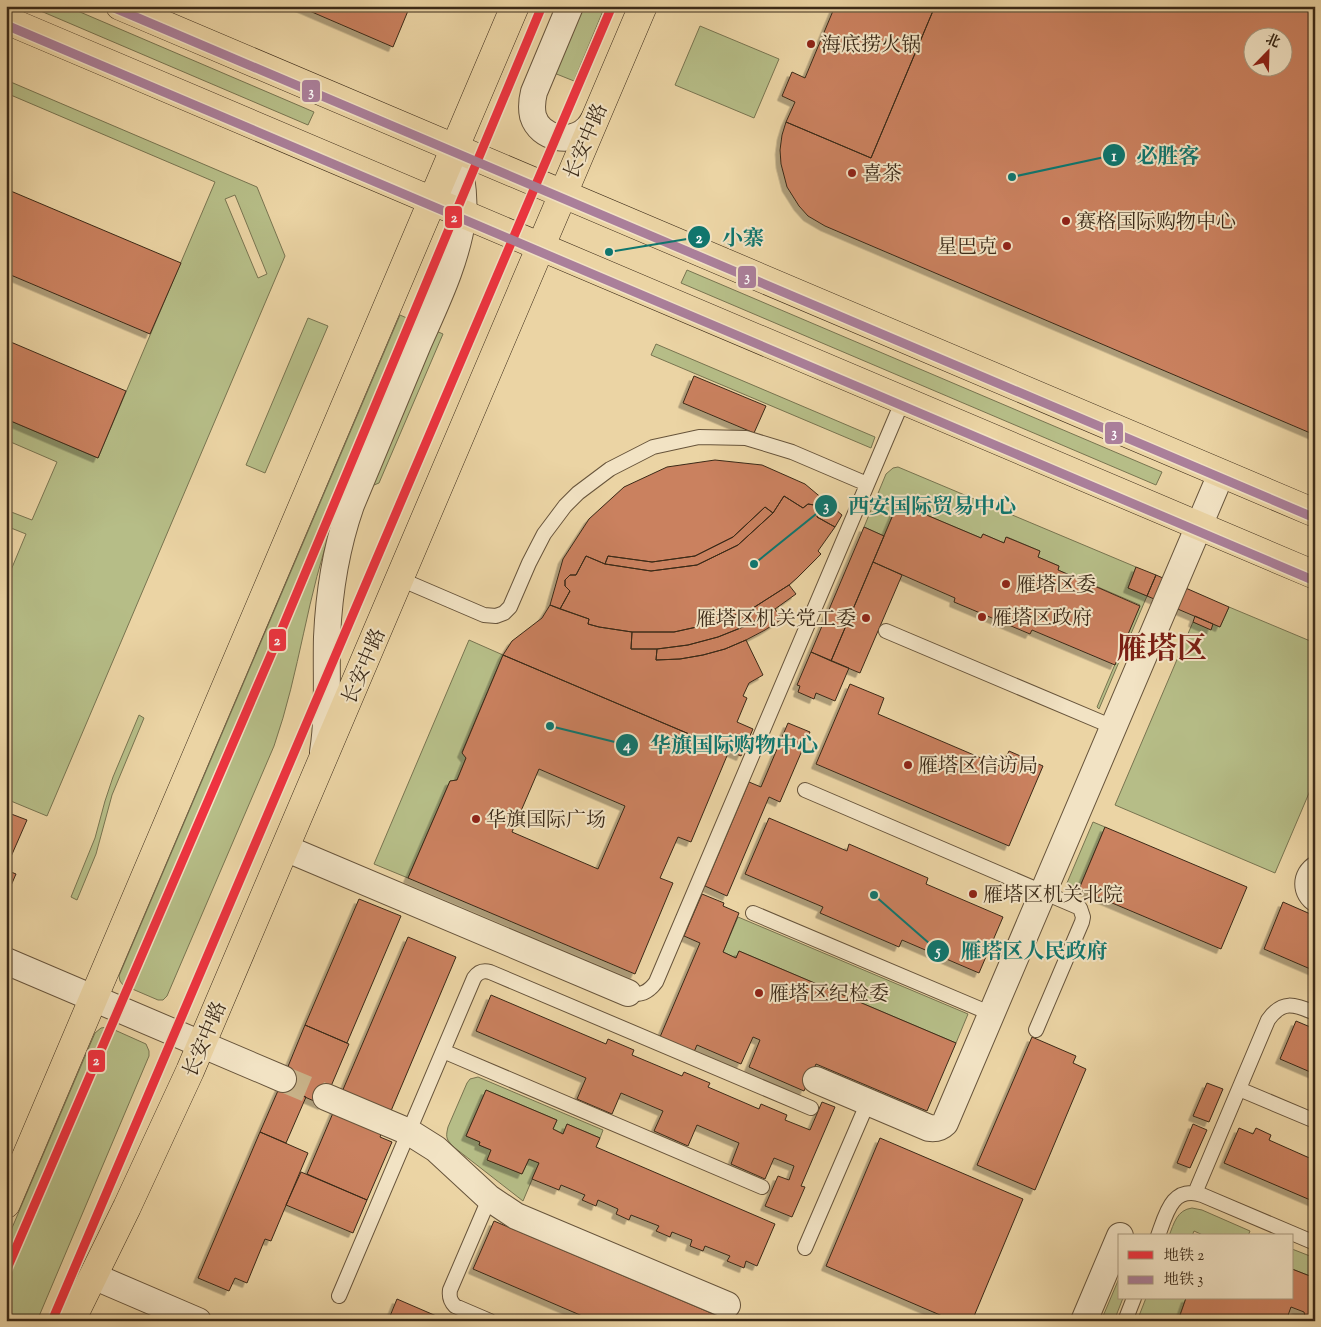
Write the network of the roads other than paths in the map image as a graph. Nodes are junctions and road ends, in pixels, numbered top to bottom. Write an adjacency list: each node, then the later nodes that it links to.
1 (120, 6): 7 (main road)
2 (515, 6): 7 (main road)
3 (570, 6): 6 (street)
4 (643, 6): 6 (main road, 长安中路)
5 (6, 20): 9 (main road)
6 (595, 118): 8 (main road, 长安中路)
7 (454, 148): 8 (main road); 9 (main road); 10 (street)
8 (563, 194): 11 (main road, 长安中路); 13 (main road)
9 (432, 201): 10 (main road); 30 (main road)
10 (463, 214): 11 (main road); 21 (street)
11 (541, 247): 12 (main road); 18 (main road, 长安中路)
12 (903, 400): 14 (lane); 16 (main road)
13 (1221, 474): 15 (main road); 16 (street)
14 (867, 484): 18 (lane); 29 (lane)
15 (1315, 514)
16 (1199, 526): 17 (main road); 20 (street)
17 (1315, 575)
18 (400, 579): 21 (main road, 长安中路)
19 (886, 630): 20 (lane)
20 (1113, 727): 25 (street)
21 (318, 772): 23 (main road, 长安中路)
22 (805, 790): 25 (lane)
23 (285, 848): 29 (street); 34 (main road, 长安中路)
24 (1315, 863): 26 (lane)
25 (1044, 892): 32 (street); 33 (lane)
26 (1315, 905)
27 (753, 913): 32 (lane)
28 (6, 962): 30 (street)
29 (628, 993)
30 (94, 998): 34 (street); 47 (main road)
31 (1315, 1013): 38 (lane)
32 (992, 1014): 40 (street)
33 (1036, 1030)
34 (202, 1044): 36 (street); 54 (main road, 长安中路)
35 (443, 1052): 41 (lane); 43 (lane); 44 (lane)
36 (283, 1079)
37 (816, 1080): 40 (street)
38 (1239, 1089): 42 (lane); 45 (lane)
39 (326, 1097): 43 (street)
40 (868, 1102): 53 (lane)
41 (811, 1108)
42 (1315, 1121)
43 (409, 1132): 46 (street); 55 (lane)
44 (762, 1187)
45 (1195, 1193): 48 (lane); 49 (lane)
46 (489, 1199): 57 (street); 60 (lane)
47 (6, 1204)
48 (1159, 1234)
49 (1294, 1234)
50 (1294, 1234): 52 (lane)
51 (1118, 1240): 61 (street)
52 (1315, 1243)
53 (806, 1248)
54 (93, 1276): 58 (main road, 长安中路); 59 (street)
55 (339, 1296)
56 (1133, 1300): 62 (lane)
57 (727, 1305)
58 (72, 1321)
59 (198, 1321)
60 (490, 1321)
61 (1084, 1321)
62 (1126, 1321)

